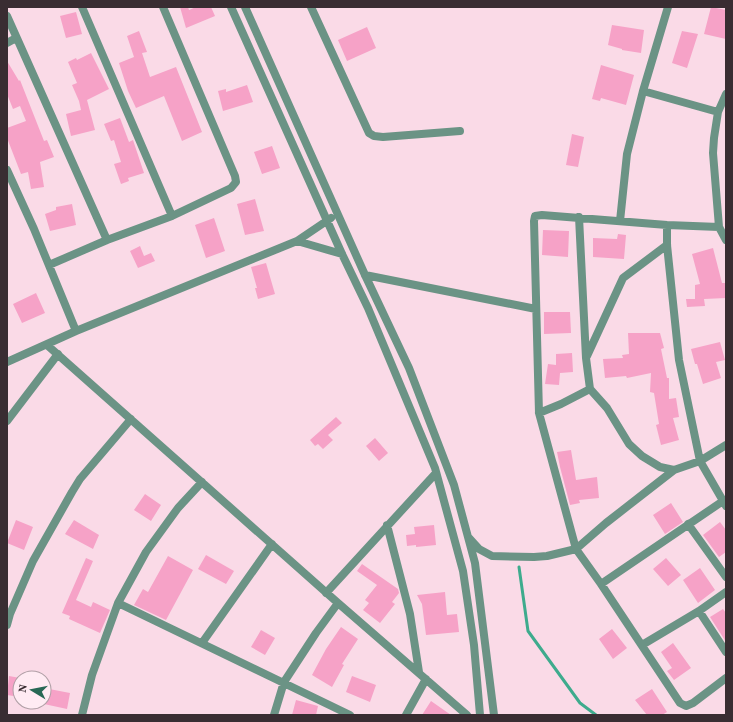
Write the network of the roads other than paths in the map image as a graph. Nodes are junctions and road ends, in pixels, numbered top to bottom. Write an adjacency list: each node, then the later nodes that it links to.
1 (82, 7): 20 (street)
2 (163, 7): 20 (street)
3 (231, 7): 11 (street)
4 (246, 7): 10 (street)
5 (311, 7): 15 (street)
6 (668, 7): 12 (street)
7 (7, 16): 8 (street)
8 (16, 38): 9 (street); 26 (street)
9 (7, 42)
10 (272, 68): 11 (street); 16 (street)
11 (261, 73): 17 (street)
12 (643, 92): 14 (street); 23 (street)
13 (726, 94): 14 (street)
14 (718, 112): 25 (street)
15 (460, 131)
16 (307, 145): 17 (street); 19 (street)
17 (296, 152): 22 (street)
18 (7, 170): 31 (street)
19 (338, 214): 22 (street); 32 (street)
20 (172, 216): 26 (street)
21 (579, 218): 23 (street); 35 (street); 39 (street)
22 (327, 220): 27 (street); 30 (street)
23 (620, 221): 24 (street)
24 (667, 225): 25 (street); 29 (street)
25 (719, 227): 28 (street)
26 (107, 240): 31 (street)
27 (297, 240): 30 (street); 36 (street)
28 (726, 240)
29 (667, 245): 39 (street); 50 (street)
30 (342, 254): 34 (street)
31 (49, 265): 36 (street)
32 (365, 274): 33 (street); 35 (street)
33 (378, 304): 34 (street); 41 (street)
34 (368, 308): 42 (street)
35 (536, 309): 44 (street)
36 (76, 331): 37 (street)
37 (47, 345): 38 (street); 40 (street)
38 (58, 354): 45 (street); 46 (street)
39 (586, 358): 43 (street)
40 (7, 362)
41 (410, 372): 42 (street); 47 (street)
42 (398, 377): 49 (street)
43 (590, 389): 44 (street); 51 (street)
44 (539, 413): 61 (street)
45 (131, 419): 53 (street); 69 (street)
46 (7, 421)
47 (439, 445): 49 (street); 55 (street)
48 (726, 445): 50 (street)
49 (428, 451): 52 (street)
50 (700, 461): 51 (street); 54 (street)
51 (674, 470): 61 (street)
52 (436, 473): 56 (street); 58 (street)
53 (202, 482): 60 (street); 66 (street)
54 (724, 504): 57 (street)
55 (461, 513): 56 (street); 59 (street)
56 (448, 516): 83 (street)
57 (688, 524): 62 (street); 63 (street)
58 (387, 525): 64 (street); 74 (street)
59 (469, 537): 61 (street); 84 (street)
60 (272, 544): 64 (street); 71 (street)
61 (576, 549): 63 (street)
62 (726, 577)
63 (601, 584): 72 (street)
64 (326, 592): 67 (street)
65 (726, 592): 68 (street)
66 (118, 603): 71 (street); 78 (street)
67 (338, 603): 74 (street); 77 (street)
68 (699, 611): 72 (street); 73 (street)
69 (8, 614): 70 (street)
70 (7, 625)
71 (202, 643): 77 (street)
72 (642, 645): 75 (street)
73 (726, 652)
74 (419, 672): 76 (street)
75 (726, 678)
76 (426, 679): 81 (street); 82 (street)
77 (284, 682): 79 (street); 80 (street)
78 (82, 715)
79 (274, 715)
80 (350, 715)
81 (406, 715)
82 (467, 715)
83 (480, 715)
84 (494, 715)

